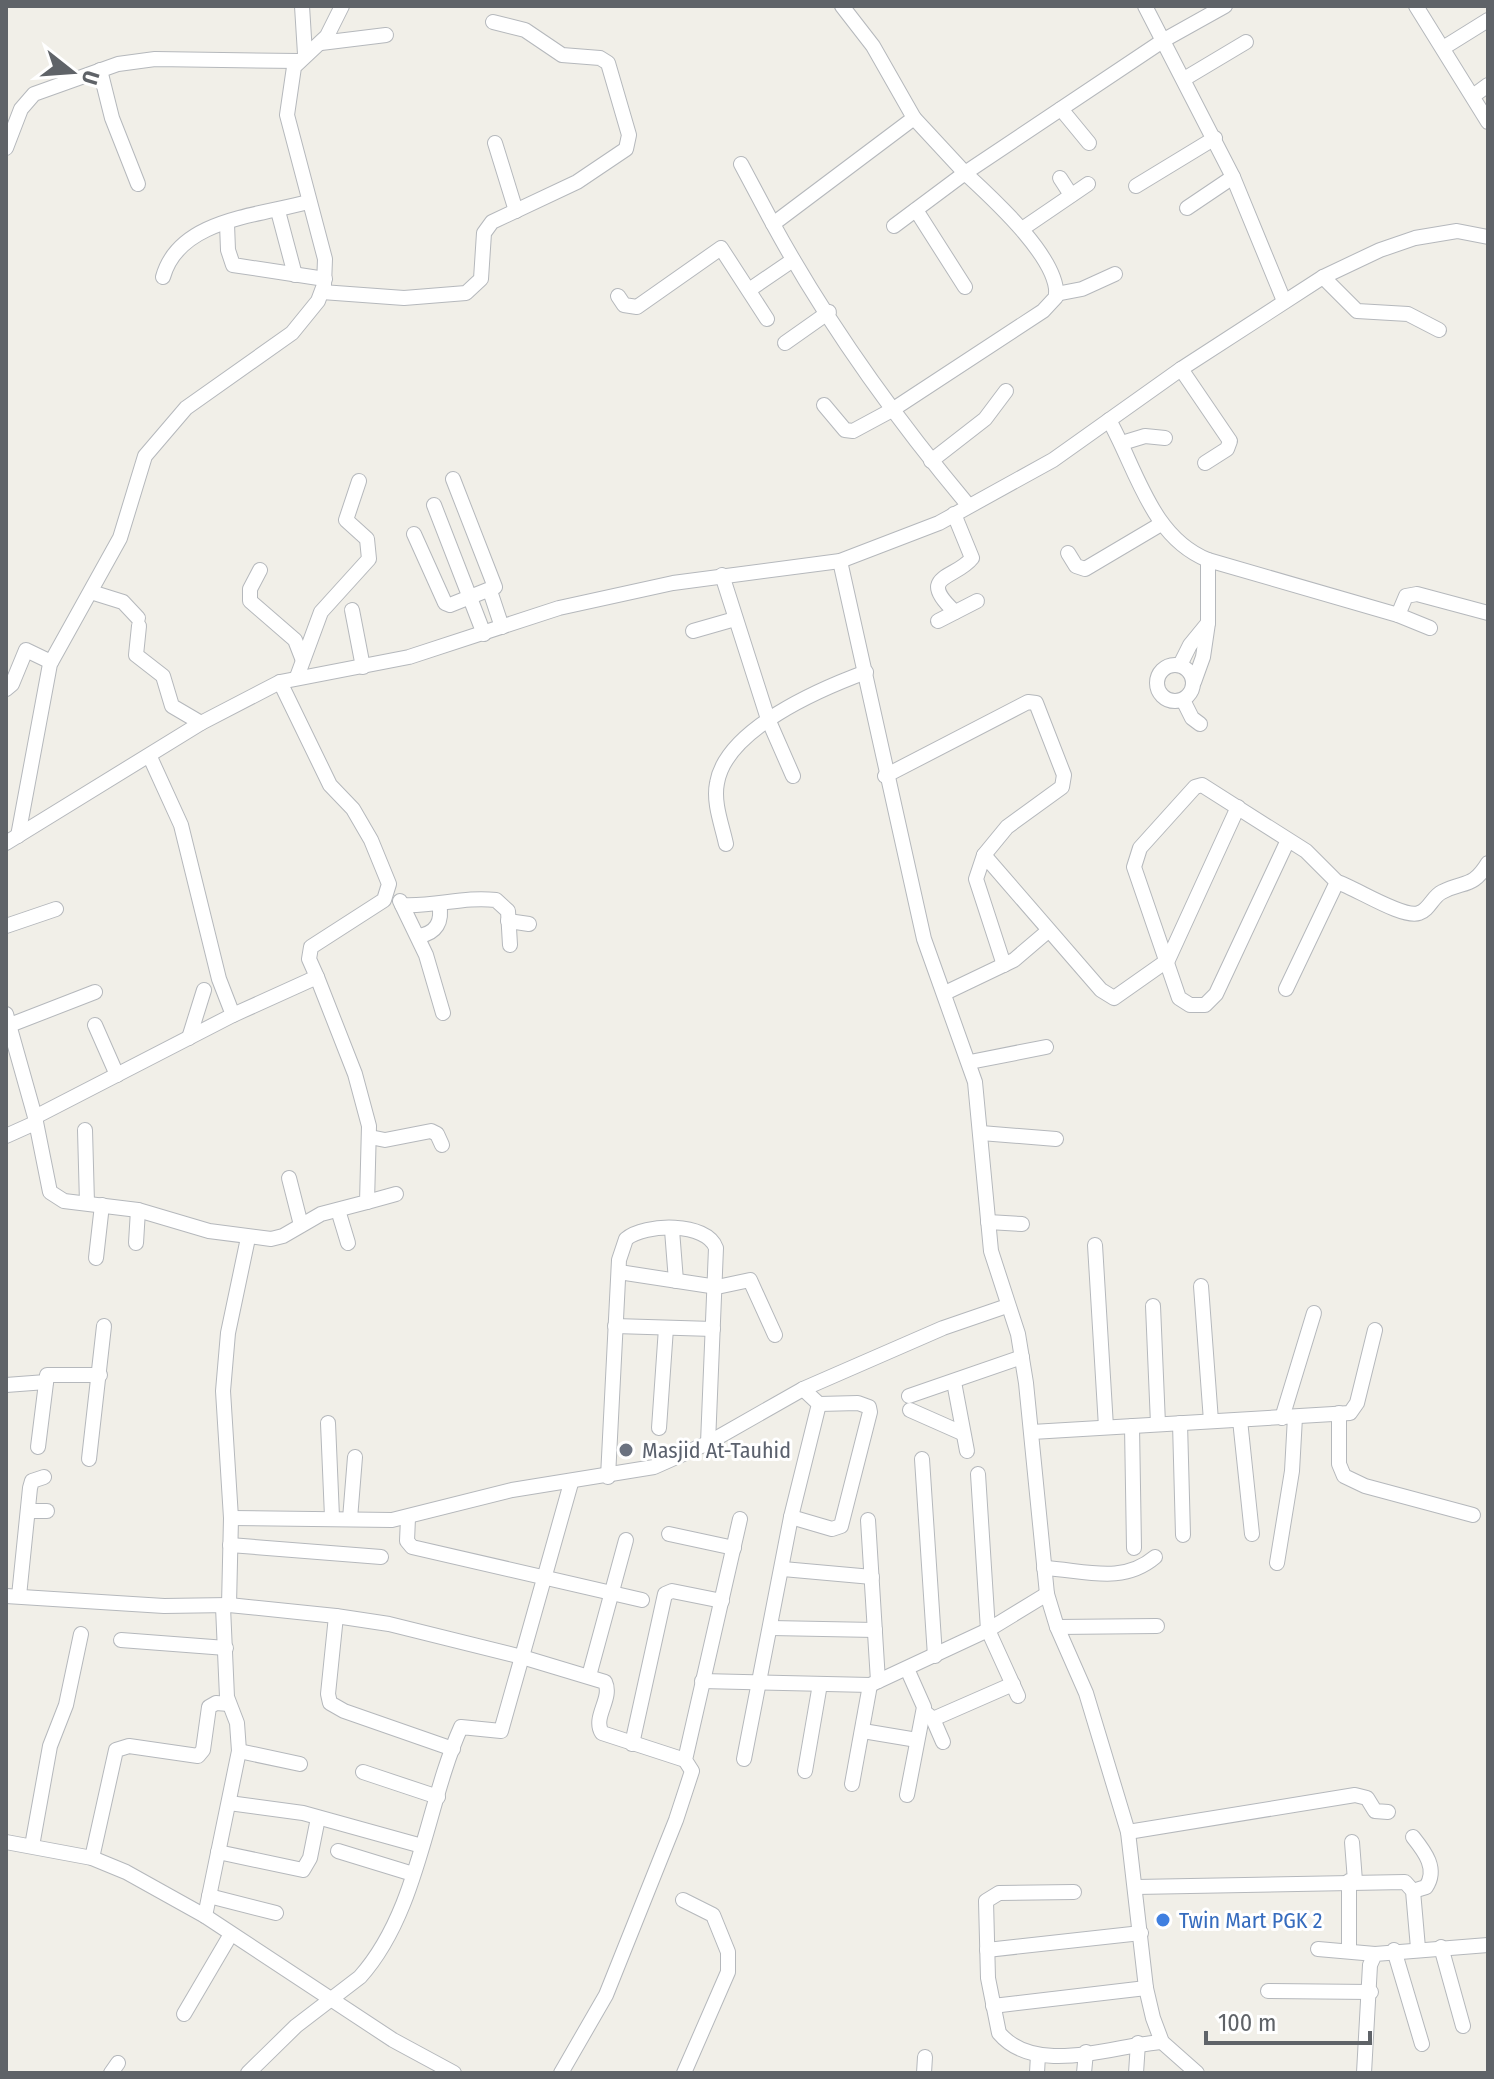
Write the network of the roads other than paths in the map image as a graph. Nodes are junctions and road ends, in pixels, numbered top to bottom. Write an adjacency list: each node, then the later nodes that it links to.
1 (302, 6): 14 (street)
2 (342, 6): 12 (street)
3 (842, 6): 20 (street)
4 (1145, 6): 10 (street)
5 (1225, 6): 10 (street)
6 (1416, 6): 13 (street)
7 (1488, 20): 13 (street)
8 (493, 22): 38 (street)
9 (386, 35): 12 (street)
10 (1164, 40): 16 (street); 19 (street)
11 (1246, 42): 16 (street)
12 (321, 43): 14 (street)
13 (1443, 48): 18 (street)
14 (301, 57): 15 (street); 34 (street)
15 (100, 70): 25 (street); 30 (street)
16 (1184, 79): 22 (street)
17 (1488, 85): 18 (street)
18 (1473, 96): 21 (street)
19 (1061, 109): 24 (street); 27 (street)
20 (914, 118): 27 (street); 40 (street)
21 (1488, 122)
22 (1215, 138): 28 (street); 32 (street)
23 (495, 143): 38 (street)
24 (1089, 143)
25 (6, 148)
26 (741, 164): 40 (street)
27 (965, 173): 36 (street); 42 (street)
28 (1233, 177): 35 (street); 54 (street)
29 (1060, 178): 33 (street)
30 (138, 184)
31 (1088, 184): 33 (street)
32 (1136, 186)
33 (1071, 195): 42 (street)
34 (308, 202): 37 (street); 49 (street)
35 (1187, 208)
36 (916, 210): 41 (street); 50 (street)
37 (278, 211): 39 (street); 46 (street)
38 (516, 211): 49 (street)
39 (227, 224): 46 (street); 47 (street)
40 (773, 224): 44 (street)
41 (894, 226)
42 (1022, 229): 52 (street)
43 (1488, 237): 48 (street)
44 (793, 260): 51 (street); 55 (street)
45 (1115, 274): 52 (street)
46 (295, 275): 49 (street)
47 (163, 277)
48 (1323, 277): 54 (street); 57 (street)
49 (324, 286): 81 (street)
50 (965, 287)
51 (749, 290): 53 (street); 56 (street)
52 (1056, 294): 62 (street)
53 (618, 296)
54 (1284, 301): 59 (street)
55 (829, 312): 58 (street); 62 (street)
56 (767, 319)
57 (1439, 330)
58 (785, 343)
59 (1181, 369): 63 (street); 67 (street)
60 (1006, 391): 66 (street)
61 (824, 405): 62 (street)
62 (892, 410): 66 (street)
63 (1109, 420): 65 (street); 71 (street)
64 (1165, 438): 65 (street)
65 (1122, 443): 73 (street)
66 (931, 461): 71 (street)
67 (1205, 463)
68 (453, 479): 80 (street)
69 (359, 481): 95 (street)
70 (434, 505): 82 (street)
71 (968, 505): 72 (street)
72 (954, 514): 77 (street); 85 (street)
73 (1161, 524): 75 (street); 76 (street)
74 (414, 534): 82 (street)
75 (1068, 553)
76 (1208, 560): 87 (street); 90 (street)
77 (840, 561): 79 (street); 99 (street)
78 (260, 570): 95 (street)
79 (722, 575): 88 (street); 91 (street)
80 (490, 591): 82 (street); 91 (street)
81 (91, 592): 96 (street); 106 (street)
82 (473, 597): 94 (street)
83 (977, 601): 85 (street)
84 (352, 610): 98 (street)
85 (955, 612): 89 (street)
86 (1488, 613): 87 (street)
87 (1398, 615): 92 (street)
88 (735, 619): 93 (street); 105 (street)
89 (938, 621)
90 (1208, 623): 97 (street); 102 (street)
91 (502, 627): 94 (street)
92 (1430, 628)
93 (693, 631)
94 (484, 634): 98 (street)
95 (302, 658): 100 (street)
96 (51, 662): 103 (street); 112 (street)
97 (1180, 665): 102 (street); 104 (street)
98 (363, 667): 100 (street)
99 (866, 672): 105 (street); 110 (street)
100 (297, 677): 101 (street)
101 (280, 682): 106 (street); 118 (street)
102 (1194, 682): 104 (street)
103 (6, 689)
104 (1183, 700): 107 (street)
105 (768, 719): 109 (street); 114 (street)
106 (201, 723): 108 (street)
107 (1200, 724)
108 (150, 757): 112 (street); 136 (street)
109 (793, 776)
110 (885, 776): 115 (street); 134 (street)
111 (1238, 807): 113 (street); 128 (street); 128 (street)
112 (12, 840)
113 (1288, 840): 117 (street); 128 (street)
114 (726, 844)
115 (984, 855): 125 (street); 129 (street)
116 (1488, 863): 117 (street)
117 (1337, 882): 131 (street)
118 (389, 884): 120 (street); 130 (street)
119 (439, 904): 120 (street); 122 (street); 126 (street)
120 (402, 905): 126 (street)
121 (56, 909): 124 (street)
122 (508, 921): 123 (street); 127 (street)
123 (529, 924)
124 (6, 926)
125 (1048, 931): 128 (street); 129 (street)
126 (419, 936): 135 (street)
127 (510, 945)
128 (1168, 960)
129 (1004, 965): 134 (street)
130 (317, 977): 136 (street); 147 (street)
131 (1286, 989)
132 (204, 990): 139 (street)
133 (95, 992): 137 (street)
134 (945, 993): 141 (street)
135 (443, 1013)
136 (233, 1015): 139 (street)
137 (8, 1020): 143 (street)
138 (95, 1025): 142 (street)
139 (189, 1038): 142 (street)
140 (1046, 1047): 141 (street)
141 (970, 1062): 145 (street)
142 (117, 1075): 143 (street)
143 (35, 1120): 146 (street); 153 (street)
144 (85, 1130): 153 (street)
145 (981, 1133): 148 (street); 156 (street)
146 (6, 1136)
147 (370, 1137): 149 (street); 152 (street)
148 (1056, 1139)
149 (442, 1145)
150 (289, 1178): 158 (street)
151 (396, 1194): 152 (street)
152 (367, 1202): 155 (street)
153 (94, 1204): 154 (street); 164 (street)
154 (138, 1210): 160 (street); 161 (street)
155 (338, 1210): 158 (street); 162 (street)
156 (988, 1222): 157 (street); 169 (street)
157 (1022, 1224)
158 (301, 1225): 160 (street)
159 (672, 1230): 165 (street); 166 (street); 168 (street)
160 (248, 1238): 212 (street)
161 (136, 1243)
162 (348, 1243)
163 (1095, 1245): 193 (street)
164 (96, 1258)
165 (619, 1272): 166 (street); 173 (street)
166 (676, 1281): 168 (street)
167 (1201, 1286): 188 (street)
168 (717, 1287): 175 (street); 177 (street)
169 (1007, 1306): 178 (street); 183 (street)
170 (1153, 1306): 191 (street)
171 (1314, 1313): 186 (street)
172 (104, 1326): 179 (street)
173 (615, 1326): 174 (street); 205 (street)
174 (666, 1328): 175 (street); 194 (street)
175 (713, 1329): 197 (street)
176 (1375, 1330): 185 (street)
177 (775, 1335)
178 (1022, 1357): 181 (street); 195 (street)
179 (100, 1375): 180 (street); 201 (street)
180 (46, 1382): 182 (street); 198 (street)
181 (954, 1382): 196 (street); 196 (street)
182 (6, 1385)
183 (803, 1389): 184 (street); 197 (street)
184 (819, 1404): 211 (street); 211 (street)
185 (1339, 1413): 186 (street); 209 (street)
186 (1288, 1418): 187 (street); 226 (street)
187 (1240, 1420): 188 (street); 218 (street)
188 (1211, 1421): 190 (street)
189 (328, 1423): 210 (street)
190 (1180, 1423): 191 (street); 219 (street)
191 (1158, 1424): 192 (street)
192 (1132, 1426): 193 (street); 223 (street)
193 (1106, 1427): 195 (street)
194 (659, 1428)
195 (1032, 1432): 227 (street)
196 (962, 1433): 199 (street)
197 (708, 1443): 205 (street)
198 (38, 1447)
199 (967, 1451)
200 (355, 1457): 214 (street)
201 (89, 1459)
202 (922, 1459): 246 (street)
203 (978, 1474): 242 (street)
204 (44, 1477): 207 (street)
205 (608, 1477): 206 (street)
206 (571, 1483): 213 (street); 229 (street)
207 (28, 1511): 208 (street); 233 (street)
208 (47, 1511)
209 (1473, 1515)
210 (332, 1517): 212 (street); 214 (street)
211 (791, 1517): 228 (street)
212 (231, 1518): 221 (street)
213 (408, 1518): 214 (street); 229 (street)
214 (350, 1519)
215 (740, 1519): 222 (street)
216 (868, 1520): 230 (street)
217 (669, 1534): 222 (street)
218 (1252, 1534)
219 (1183, 1535)
220 (626, 1540): 231 (street)
221 (230, 1545): 224 (street); 236 (street)
222 (734, 1548): 235 (street)
223 (1134, 1548)
224 (381, 1557)
225 (1155, 1557): 227 (street)
226 (1277, 1563)
227 (1044, 1568): 232 (street)
228 (783, 1569): 230 (street); 240 (street)
229 (546, 1577): 231 (street); 247 (street)
230 (872, 1577): 241 (street)
231 (613, 1594): 234 (street); 249 (street)
232 (1047, 1594): 239 (street); 242 (street)
233 (13, 1596): 236 (street)
234 (642, 1600)
235 (722, 1601): 250 (street); 259 (street)
236 (226, 1606): 237 (street); 245 (street)
237 (336, 1616): 247 (street); 260 (street)
238 (1157, 1626): 239 (street)
239 (1057, 1627): 273 (street)
240 (771, 1628): 241 (street); 252 (street)
241 (875, 1630): 251 (street)
242 (988, 1630): 246 (street); 255 (street)
243 (81, 1634): 277 (street)
244 (121, 1640): 245 (street)
245 (226, 1648): 254 (street)
246 (935, 1656): 248 (street)
247 (522, 1657): 249 (street); 260 (street)
248 (908, 1671): 251 (street); 255 (street)
249 (589, 1676): 259 (street)
250 (702, 1681): 252 (street); 263 (street)
251 (874, 1683): 253 (street); 256 (street)
252 (758, 1684): 253 (street); 262 (street)
253 (820, 1684): 265 (street)
254 (229, 1704): 261 (street); 281 (street)
255 (928, 1715): 257 (street); 258 (street)
256 (863, 1731): 257 (street); 267 (street)
257 (917, 1740): 268 (street)
258 (943, 1742)
259 (632, 1744): 263 (street)
260 (453, 1749): 269 (street)
261 (239, 1751): 264 (street); 270 (street)
262 (744, 1759)
263 (685, 1760): 317 (street)
264 (300, 1764)
265 (805, 1771)
266 (363, 1772): 269 (street)
267 (852, 1784)
268 (907, 1795)
269 (438, 1797): 278 (street)
270 (229, 1803): 272 (street); 280 (street)
271 (1388, 1812): 273 (street)
272 (318, 1818): 278 (street); 280 (street)
273 (1128, 1832): 284 (street)
274 (1413, 1837): 285 (street)
275 (6, 1842): 277 (street)
276 (1352, 1842): 283 (street)
277 (32, 1846): 281 (street)
278 (422, 1846): 282 (street)
279 (338, 1851): 282 (street)
280 (218, 1852): 287 (street)
281 (92, 1858): 290 (street)
282 (413, 1874): 304 (street)
283 (1352, 1881): 284 (street); 285 (street); 299 (street)
284 (1136, 1887): 291 (street)
285 (1413, 1891): 295 (street)
286 (1074, 1892): 297 (street)
287 (209, 1896): 289 (street); 290 (street)
288 (683, 1900): 318 (street)
289 (276, 1913)
290 (205, 1916): 292 (street)
291 (1141, 1933): 297 (street); 301 (street)
292 (231, 1934): 304 (street); 306 (street)
293 (1488, 1945): 294 (street)
294 (1441, 1947): 295 (street); 307 (street)
295 (1418, 1948): 298 (street)
296 (1318, 1949): 299 (street)
297 (987, 1950): 305 (street)
298 (1394, 1950): 300 (street); 310 (street)
299 (1349, 1951): 300 (street)
300 (1375, 1954): 303 (street)
301 (1146, 1988): 305 (street); 308 (street)
302 (1268, 1991): 303 (street)
303 (1371, 1992): 323 (street)
304 (332, 1999): 315 (street); 316 (street)
305 (993, 2006): 312 (street)
306 (184, 2014)
307 (1463, 2026)
308 (1162, 2042): 309 (street); 314 (street)
309 (1138, 2043): 311 (street); 322 (street)
310 (1422, 2044)
311 (1086, 2052): 312 (street); 321 (street)
312 (1038, 2055): 320 (street)
313 (925, 2057): 319 (street)
314 (1191, 2071)
315 (248, 2073)
316 (454, 2073)
317 (561, 2073)
318 (684, 2073)
319 (924, 2073)
320 (1037, 2073)
321 (1084, 2073)
322 (1136, 2073)
323 (1364, 2073)

